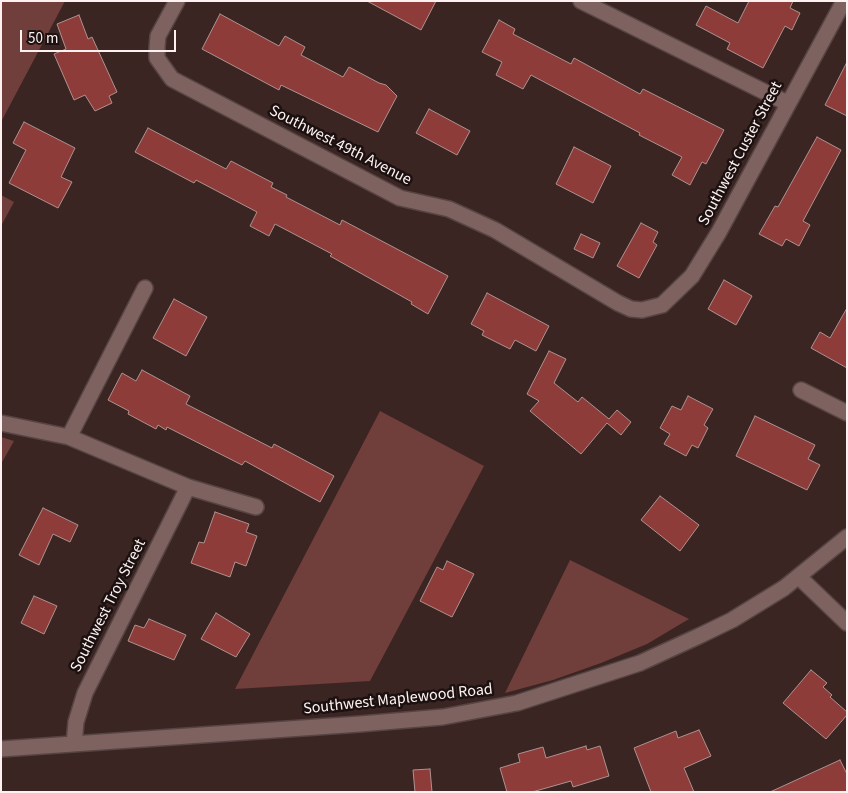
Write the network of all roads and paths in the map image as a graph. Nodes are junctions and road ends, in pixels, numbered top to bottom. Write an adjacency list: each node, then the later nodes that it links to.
1 (177, 1): 6 (street, Southwest 49th Avenue)
2 (581, 1): 4 (street)
3 (844, 1): 4 (street, Southwest Custer Street)
4 (787, 103): 6 (street, Southwest Custer Street)
5 (145, 288): 10 (street)
6 (652, 308)
7 (801, 390): 8 (street)
8 (847, 413)
9 (1, 423): 10 (street)
10 (68, 437): 11 (street)
11 (188, 487): 12 (street); 16 (street, Southwest Troy Street)
12 (256, 507)
13 (847, 537): 14 (street, Southwest Maplewood Road)
14 (799, 577): 15 (street); 16 (street, Southwest Maplewood Road)
15 (847, 623)
16 (74, 744): 17 (street, Southwest Maplewood Road)
17 (1, 748)

